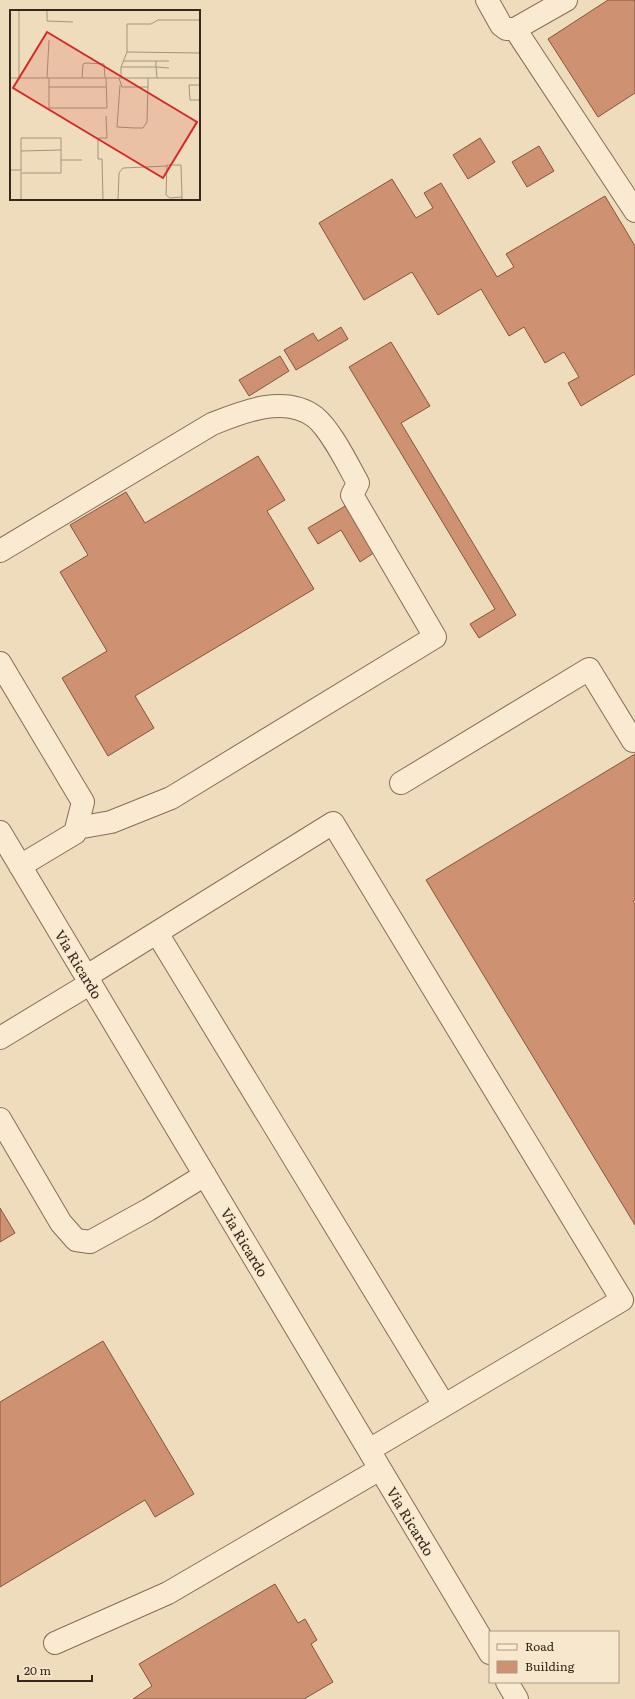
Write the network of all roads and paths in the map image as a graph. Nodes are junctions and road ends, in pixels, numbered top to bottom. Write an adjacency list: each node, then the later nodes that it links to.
1 (487, 0): 3 (street)
2 (566, 0): 3 (street)
3 (515, 29): 4 (street)
4 (635, 211)
5 (0, 551): 9 (street)
6 (0, 663): 9 (street)
7 (635, 740): 8 (street)
8 (401, 783)
9 (77, 828): 10 (street)
10 (8, 851): 12 (street, Via Ricardo)
11 (157, 932): 12 (street); 16 (street); 16 (street)
12 (89, 980): 13 (street); 15 (street, Via Ricardo)
13 (0, 1038)
14 (0, 1119): 15 (street)
15 (205, 1175): 17 (street, Via Ricardo)
16 (444, 1405): 17 (street)
17 (369, 1450): 18 (street, Via Ricardo)
18 (380, 1469): 19 (street); 20 (street, Via Ricardo)
19 (55, 1643)
20 (489, 1651)
21 (508, 1683): 22 (street)
22 (517, 1699)

